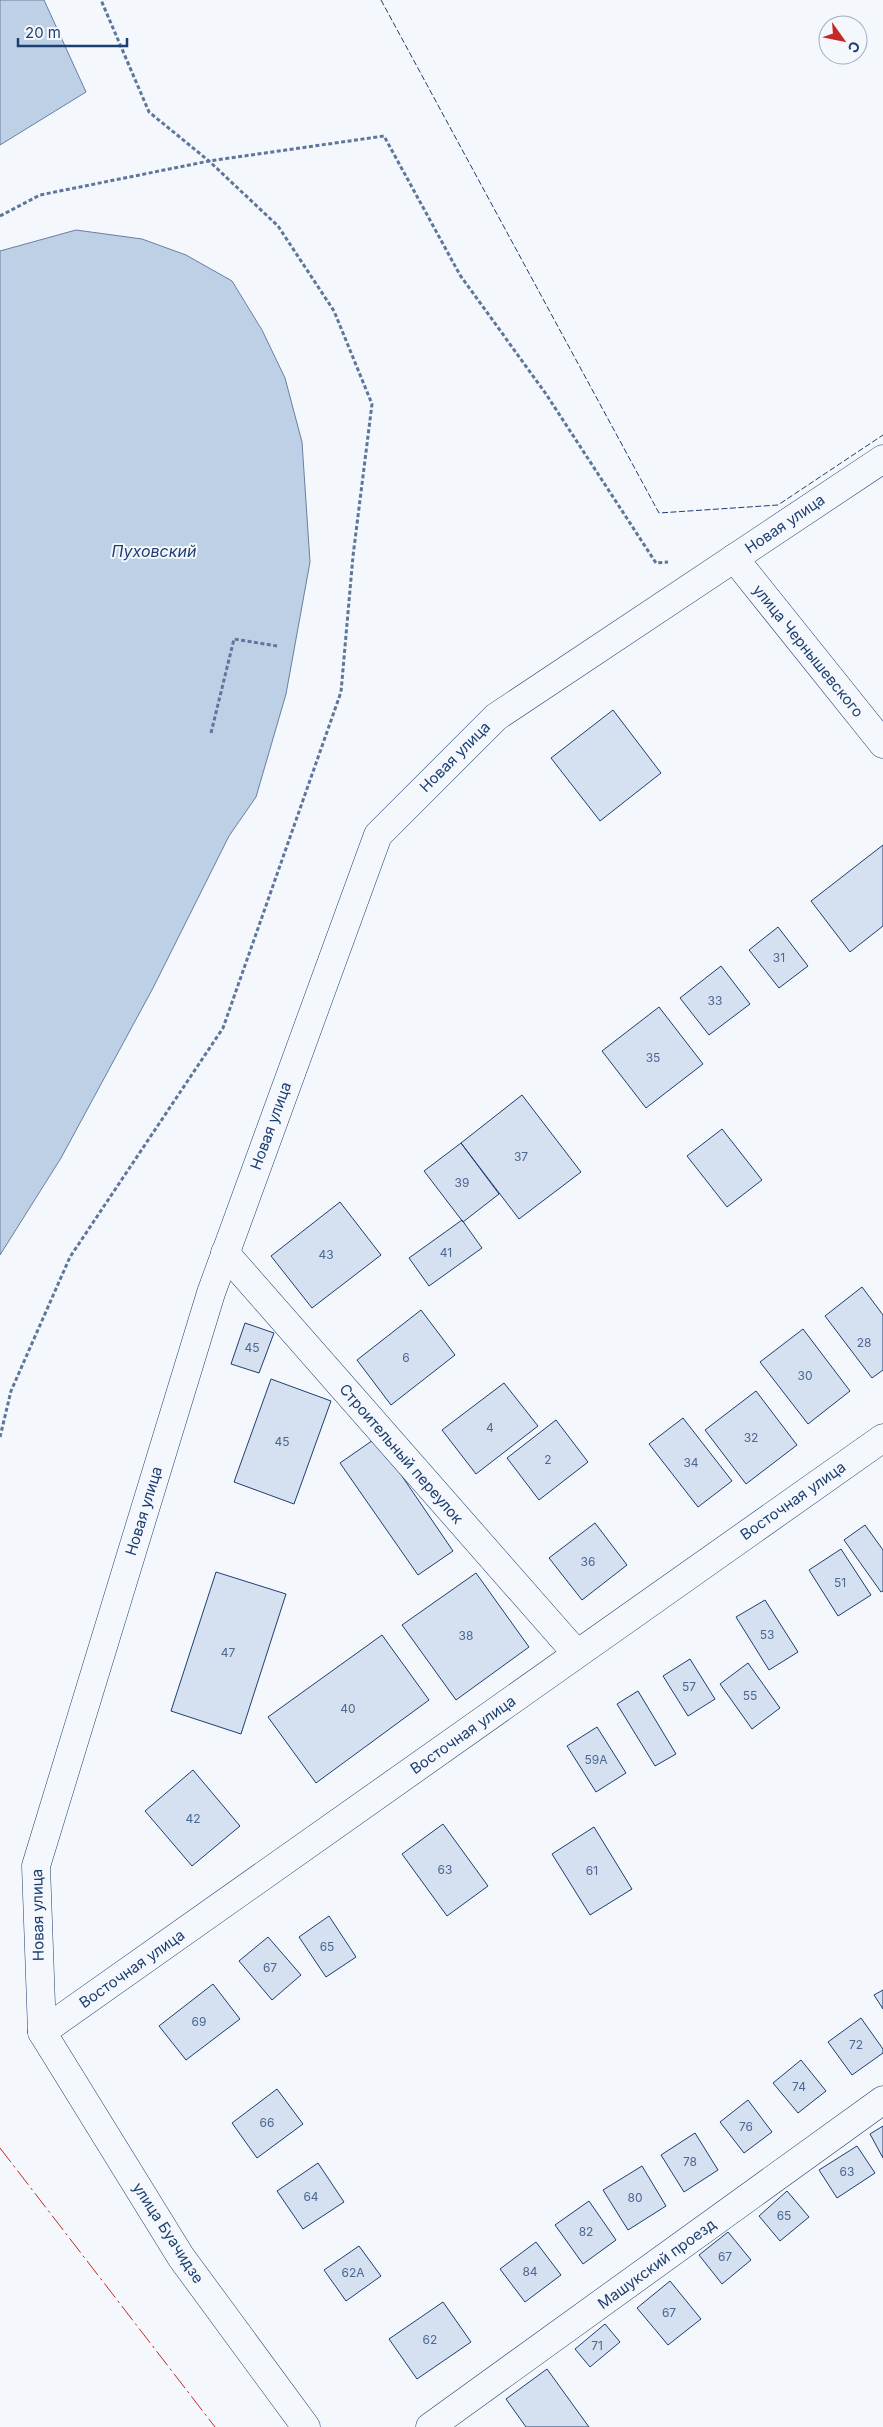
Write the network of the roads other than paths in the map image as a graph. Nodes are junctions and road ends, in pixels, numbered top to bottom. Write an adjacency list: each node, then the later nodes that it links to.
1 (883, 459): 2 (street, Новая улица)
2 (734, 558): 3 (street, улица Чернышевского); 4 (street, Новая улица)
3 (883, 744)
4 (225, 1253): 6 (street, Строительный переулок); 7 (street, Новая улица)
5 (883, 1438): 6 (street, Восточная улица)
6 (577, 1654): 7 (street, Восточная улица)
7 (42, 2032): 9 (street, улица Буачидзе)
8 (883, 2100): 10 (street, Машукский проезд)
9 (306, 2427)
10 (430, 2427)

